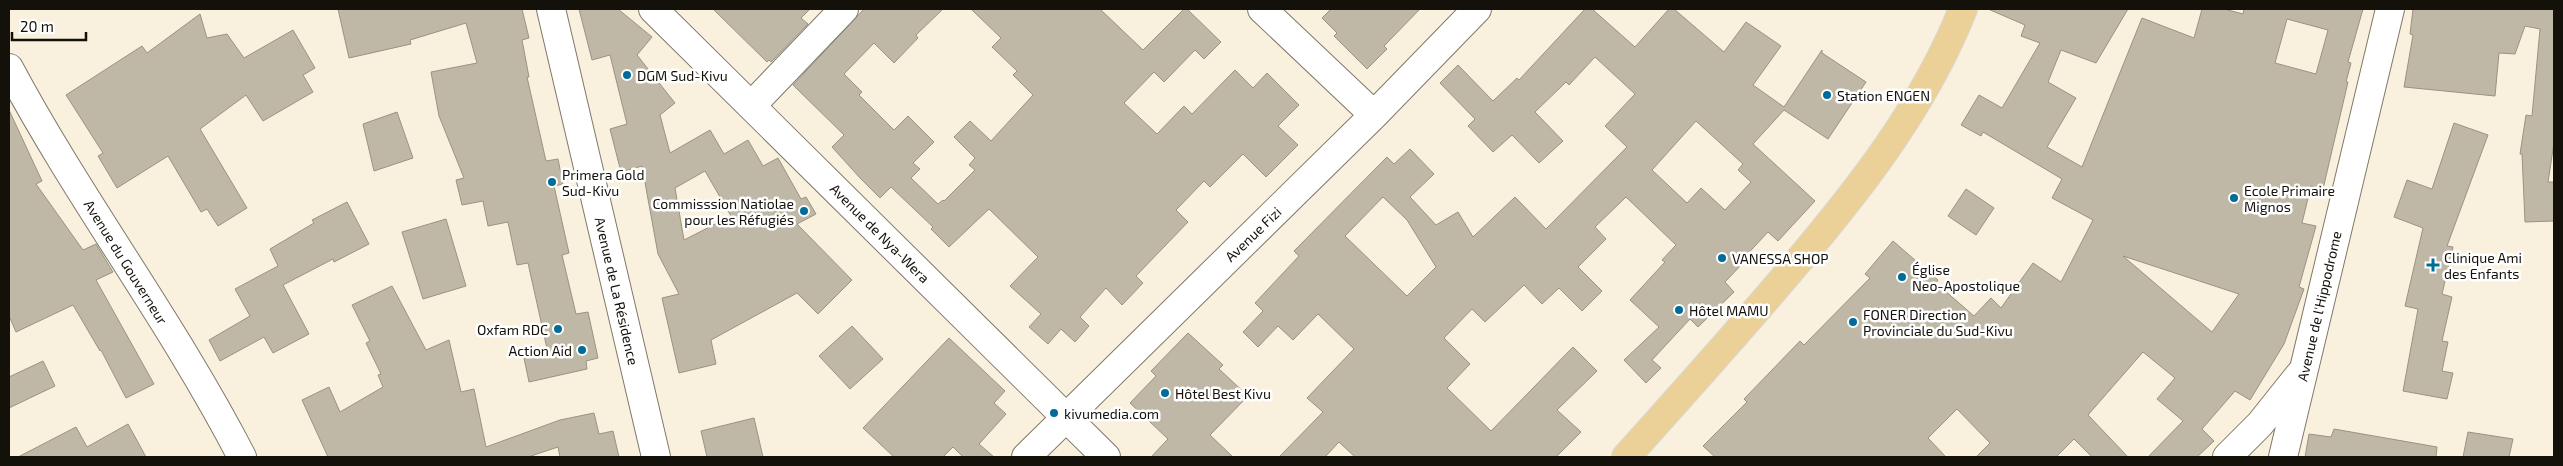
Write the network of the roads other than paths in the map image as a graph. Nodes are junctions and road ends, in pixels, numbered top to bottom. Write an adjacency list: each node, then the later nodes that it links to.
1 (552, 9): 14 (street, Avenue de La Résidence)
2 (653, 9): 9 (street, Avenue de Nya-Wera)
3 (844, 9): 9 (street)
4 (1262, 9): 10 (street)
5 (1477, 9): 10 (street, Avenue Fizi)
6 (1963, 9): 17 (main road)
7 (2390, 9): 11 (street, Avenue de l'Hippodrome)
8 (9, 68): 13 (street, Avenue du Gouverneur)
9 (751, 106): 12 (street, Avenue de Nya-Wera)
10 (1374, 116): 12 (street, Avenue Fizi)
11 (2306, 368): 18 (street); 19 (street, Avenue de l'Hippodrome)
12 (1066, 418): 15 (street, Avenue Fizi); 16 (street, Avenue de Nya-Wera)
13 (242, 457)
14 (656, 457)
15 (1026, 457)
16 (1106, 457)
17 (1626, 457)
18 (2227, 457)
19 (2283, 457)

